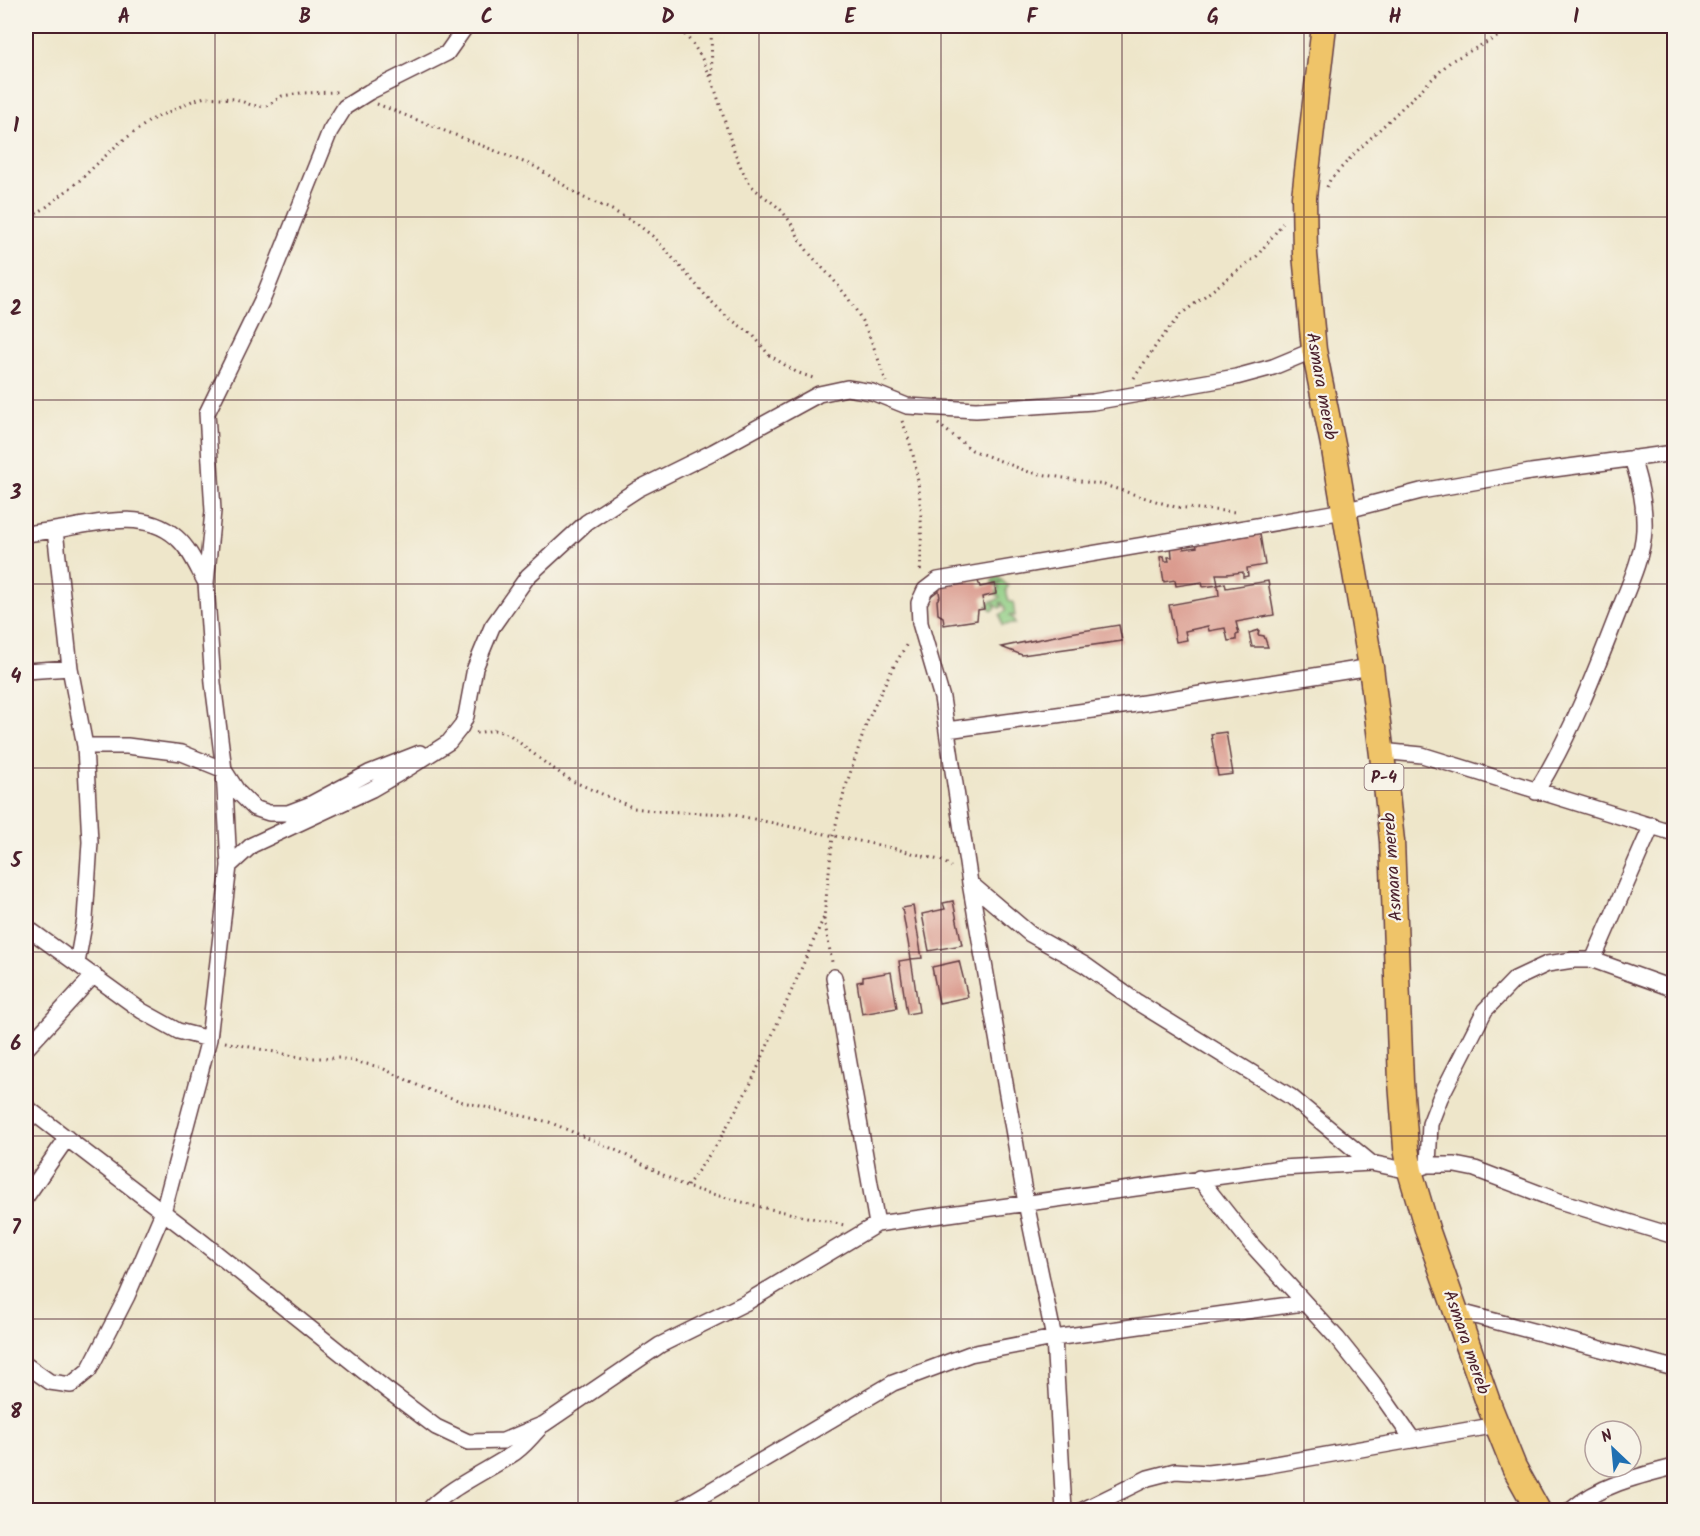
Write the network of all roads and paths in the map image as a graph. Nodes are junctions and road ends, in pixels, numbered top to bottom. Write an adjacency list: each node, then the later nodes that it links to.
1 (466, 26): 7 (street)
2 (676, 26): 6 (path)
3 (711, 26): 6 (path)
4 (1324, 26): 11 (highway, Asmara mereb / P-4)
5 (1518, 26): 8 (path)
6 (712, 82): 14 (path)
7 (361, 97): 9 (path); 13 (path); 22 (street)
8 (1326, 190)
9 (26, 220)
10 (1285, 221): 12 (path)
11 (1314, 350): 15 (street); 19 (highway, Asmara mereb / P-4)
12 (1127, 382)
13 (846, 388): 14 (street); 29 (street)
14 (892, 400): 15 (street); 23 (path)
15 (907, 406): 18 (path)
16 (1674, 453): 17 (street)
17 (1632, 458): 19 (street); 33 (street)
18 (1238, 512)
19 (1344, 512): 23 (street); 25 (highway, Asmara mereb / P-4)
20 (55, 530): 21 (street); 22 (street); 26 (street)
21 (26, 534)
22 (206, 583): 32 (street)
23 (919, 603): 24 (street)
24 (920, 623): 28 (street); 36 (path)
25 (1371, 667): 28 (street); 31 (highway, Asmara mereb / P-4)
26 (70, 668): 27 (street); 30 (street)
27 (26, 671)
28 (947, 730): 38 (street)
29 (449, 742): 32 (street); 36 (path); 37 (street)
30 (85, 746): 32 (street); 42 (street)
31 (1381, 751): 33 (street); 51 (highway, Asmara mereb / P-4)
32 (224, 770): 37 (street)
33 (1536, 792): 34 (street)
34 (1652, 825): 35 (street); 41 (street)
35 (1674, 833)
36 (833, 836): 38 (path); 39 (path)
37 (229, 866): 46 (street)
38 (970, 883): 50 (street); 55 (street)
39 (824, 917): 44 (path); 53 (path)
40 (26, 927): 42 (street)
41 (1593, 960): 45 (street); 51 (street)
42 (77, 963): 43 (street)
43 (94, 975): 46 (street); 47 (street)
44 (834, 977): 57 (street)
45 (1674, 989)
46 (209, 1039): 53 (path); 56 (street)
47 (26, 1049)
48 (26, 1107): 49 (street)
49 (67, 1138): 54 (street); 56 (street)
50 (1371, 1163): 51 (street); 52 (street)
51 (1419, 1168): 58 (street); 60 (highway, Asmara mereb / P-4)
52 (1199, 1178): 55 (street); 59 (street)
53 (687, 1187): 57 (path)
54 (26, 1197)
55 (1026, 1203): 57 (street); 61 (street)
56 (163, 1212): 62 (street); 64 (street)
57 (871, 1227): 64 (street)
58 (1674, 1236)
59 (1303, 1303): 61 (street); 66 (street)
60 (1456, 1311): 63 (street); 65 (highway, Asmara mereb / P-4)
61 (1054, 1338): 69 (street); 70 (street)
62 (26, 1365)
63 (1674, 1368)
64 (544, 1424): 68 (street)
65 (1497, 1425): 66 (street); 72 (highway, Asmara mereb / P-4)
66 (1413, 1440): 71 (street)
67 (1674, 1467): 73 (street)
68 (429, 1510)
69 (678, 1510)
70 (1064, 1510)
71 (1083, 1510)
72 (1538, 1510)
73 (1571, 1510)

